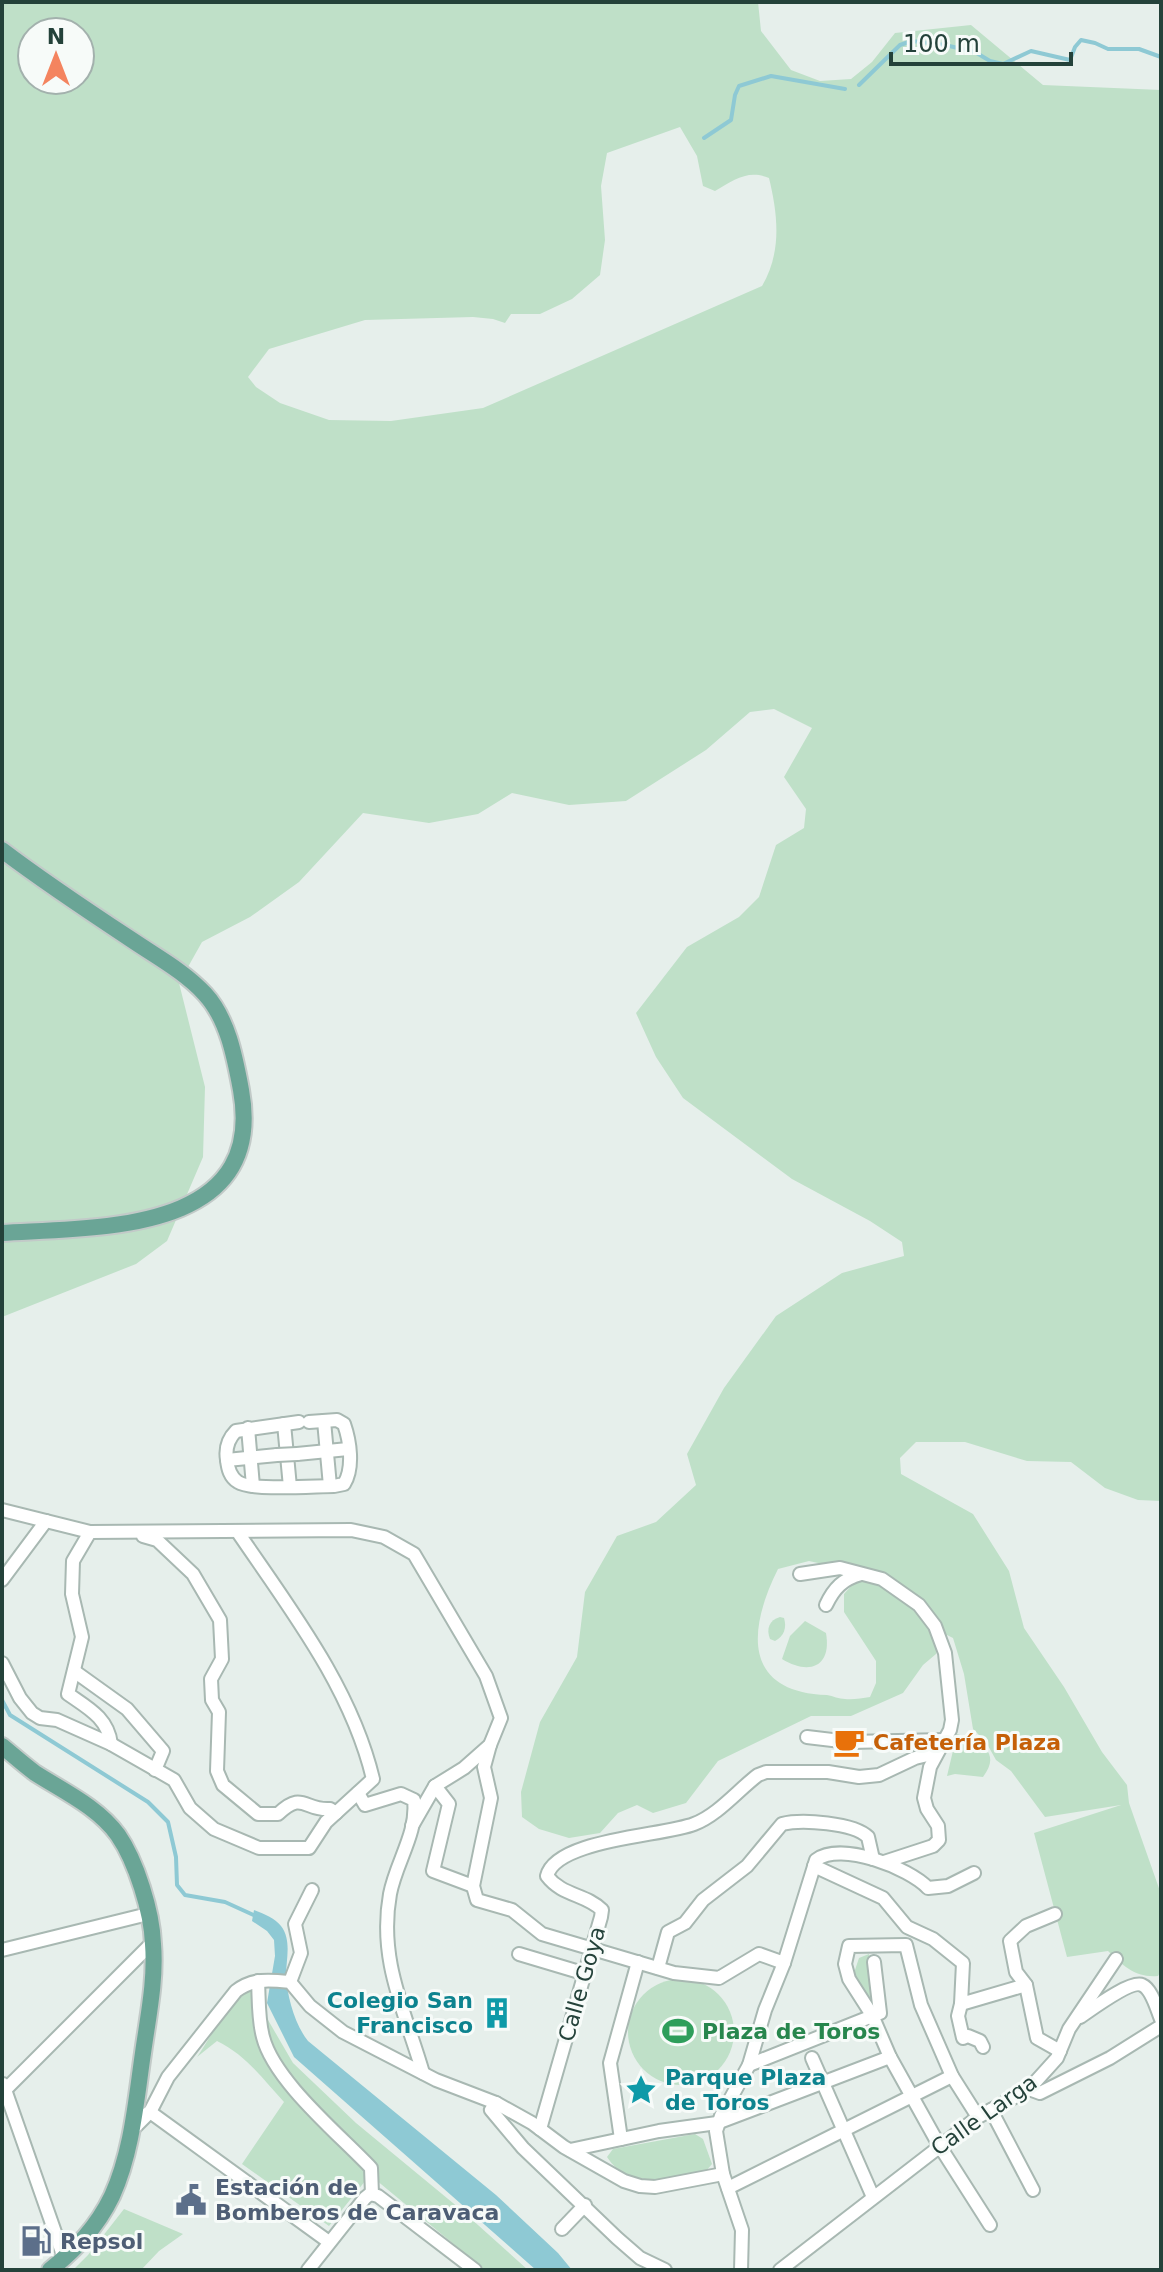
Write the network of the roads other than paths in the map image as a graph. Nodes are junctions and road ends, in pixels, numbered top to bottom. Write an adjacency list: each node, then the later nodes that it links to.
1 (2, 850): 2 (main road)
2 (2, 1233)
3 (324, 1421): 4 (street); 6 (street); 7 (street)
4 (284, 1424): 5 (street); 12 (street)
5 (248, 1428): 8 (street); 9 (street)
6 (348, 1449): 7 (street); 11 (street)
7 (326, 1451): 8 (street, bridge); 11 (street)
8 (250, 1458): 9 (street); 10 (street)
9 (227, 1460): 10 (street)
10 (253, 1486): 12 (street)
11 (330, 1486): 12 (street)
12 (290, 1487)
13 (2, 1510): 14 (street)
14 (46, 1521): 17 (street); 20 (street)
15 (124, 1531): 16 (street); 17 (street); 33 (street)
16 (237, 1531): 27 (street); 32 (street)
17 (90, 1532): 23 (street)
18 (864, 1573): 19 (street); 21 (street); 25 (street)
19 (800, 1574)
20 (2, 1580)
21 (826, 1605)
22 (2, 1663): 26 (street)
23 (74, 1671): 26 (street); 30 (street)
24 (807, 1737): 25 (street)
25 (946, 1740): 29 (street)
26 (111, 1744): 30 (street)
27 (490, 1745): 31 (street); 38 (street)
28 (2, 1746): 40 (main road)
29 (936, 1753): 35 (street); 44 (street, Calle Goya)
30 (155, 1770): 33 (street)
31 (435, 1786): 34 (street); 38 (street)
32 (358, 1793): 33 (street); 34 (street)
33 (336, 1813)
34 (412, 1826): 65 (street)
35 (878, 1860): 36 (street); 37 (street); 50 (street)
36 (814, 1866): 49 (street); 55 (street)
37 (974, 1873)
38 (473, 1886): 44 (street)
39 (312, 1890): 53 (street)
40 (148, 1914): 42 (main road); 43 (street)
41 (1055, 1914): 54 (street)
42 (153, 1942): 68 (main road); 70 (street)
43 (2, 1950)
44 (593, 1950): 47 (street); 51 (street, Calle Goya)
45 (519, 1954): 51 (street)
46 (1116, 1959): 57 (street, Calle Larga)
47 (638, 1962): 50 (street); 82 (street)
48 (874, 1962): 56 (street)
49 (784, 1963): 50 (street); 64 (street)
50 (658, 1968)
51 (586, 1974): 80 (street, Calle Goya)
52 (264, 1980): 53 (street); 67 (street); 89 (street)
53 (289, 1982): 65 (street)
54 (1026, 1985): 55 (street); 61 (street)
55 (961, 2004): 60 (street)
56 (872, 2015): 62 (street); 64 (street); 66 (street)
57 (1077, 2018): 58 (street); 61 (street, Calle Larga)
58 (1161, 2019)
59 (1161, 2026): 71 (street)
60 (983, 2047)
61 (1060, 2051): 71 (street, Calle Larga)
62 (890, 2057): 69 (street); 73 (street)
63 (812, 2058): 69 (street)
64 (749, 2065): 78 (street)
65 (423, 2073): 74 (street)
66 (952, 2076): 73 (street); 77 (street)
67 (168, 2077): 68 (street); 72 (street)
68 (143, 2081): 72 (street); 75 (main road)
69 (823, 2082): 78 (street); 81 (street)
70 (3, 2086): 95 (street)
71 (1029, 2089): 76 (street, Calle Larga)
72 (158, 2097): 75 (street)
73 (912, 2097): 81 (street); 84 (street)
74 (496, 2103): 80 (street); 91 (street)
75 (143, 2107): 94 (street); 95 (main road)
76 (991, 2110): 77 (street, Calle Larga); 88 (street)
77 (978, 2117): 84 (street, Calle Larga)
78 (717, 2123): 79 (street); 83 (street)
79 (689, 2127): 82 (street); 83 (street)
80 (540, 2129): 85 (street)
81 (844, 2129): 87 (street); 90 (street)
82 (621, 2139): 85 (street)
83 (717, 2142): 86 (street)
84 (939, 2145): 90 (street, Calle Larga); 92 (street)
85 (570, 2150): 86 (street)
86 (723, 2174): 87 (street)
87 (728, 2188): 100 (street)
88 (1033, 2190)
89 (371, 2194): 94 (street); 98 (street)
90 (873, 2197): 101 (street, Calle Larga)
91 (585, 2205): 93 (street); 99 (street)
92 (990, 2225)
93 (562, 2229)
94 (329, 2242): 97 (street)
95 (64, 2258): 96 (main road)
96 (50, 2270)
97 (308, 2270)
98 (475, 2270)
99 (665, 2270)
100 (741, 2270)
101 (780, 2270)

